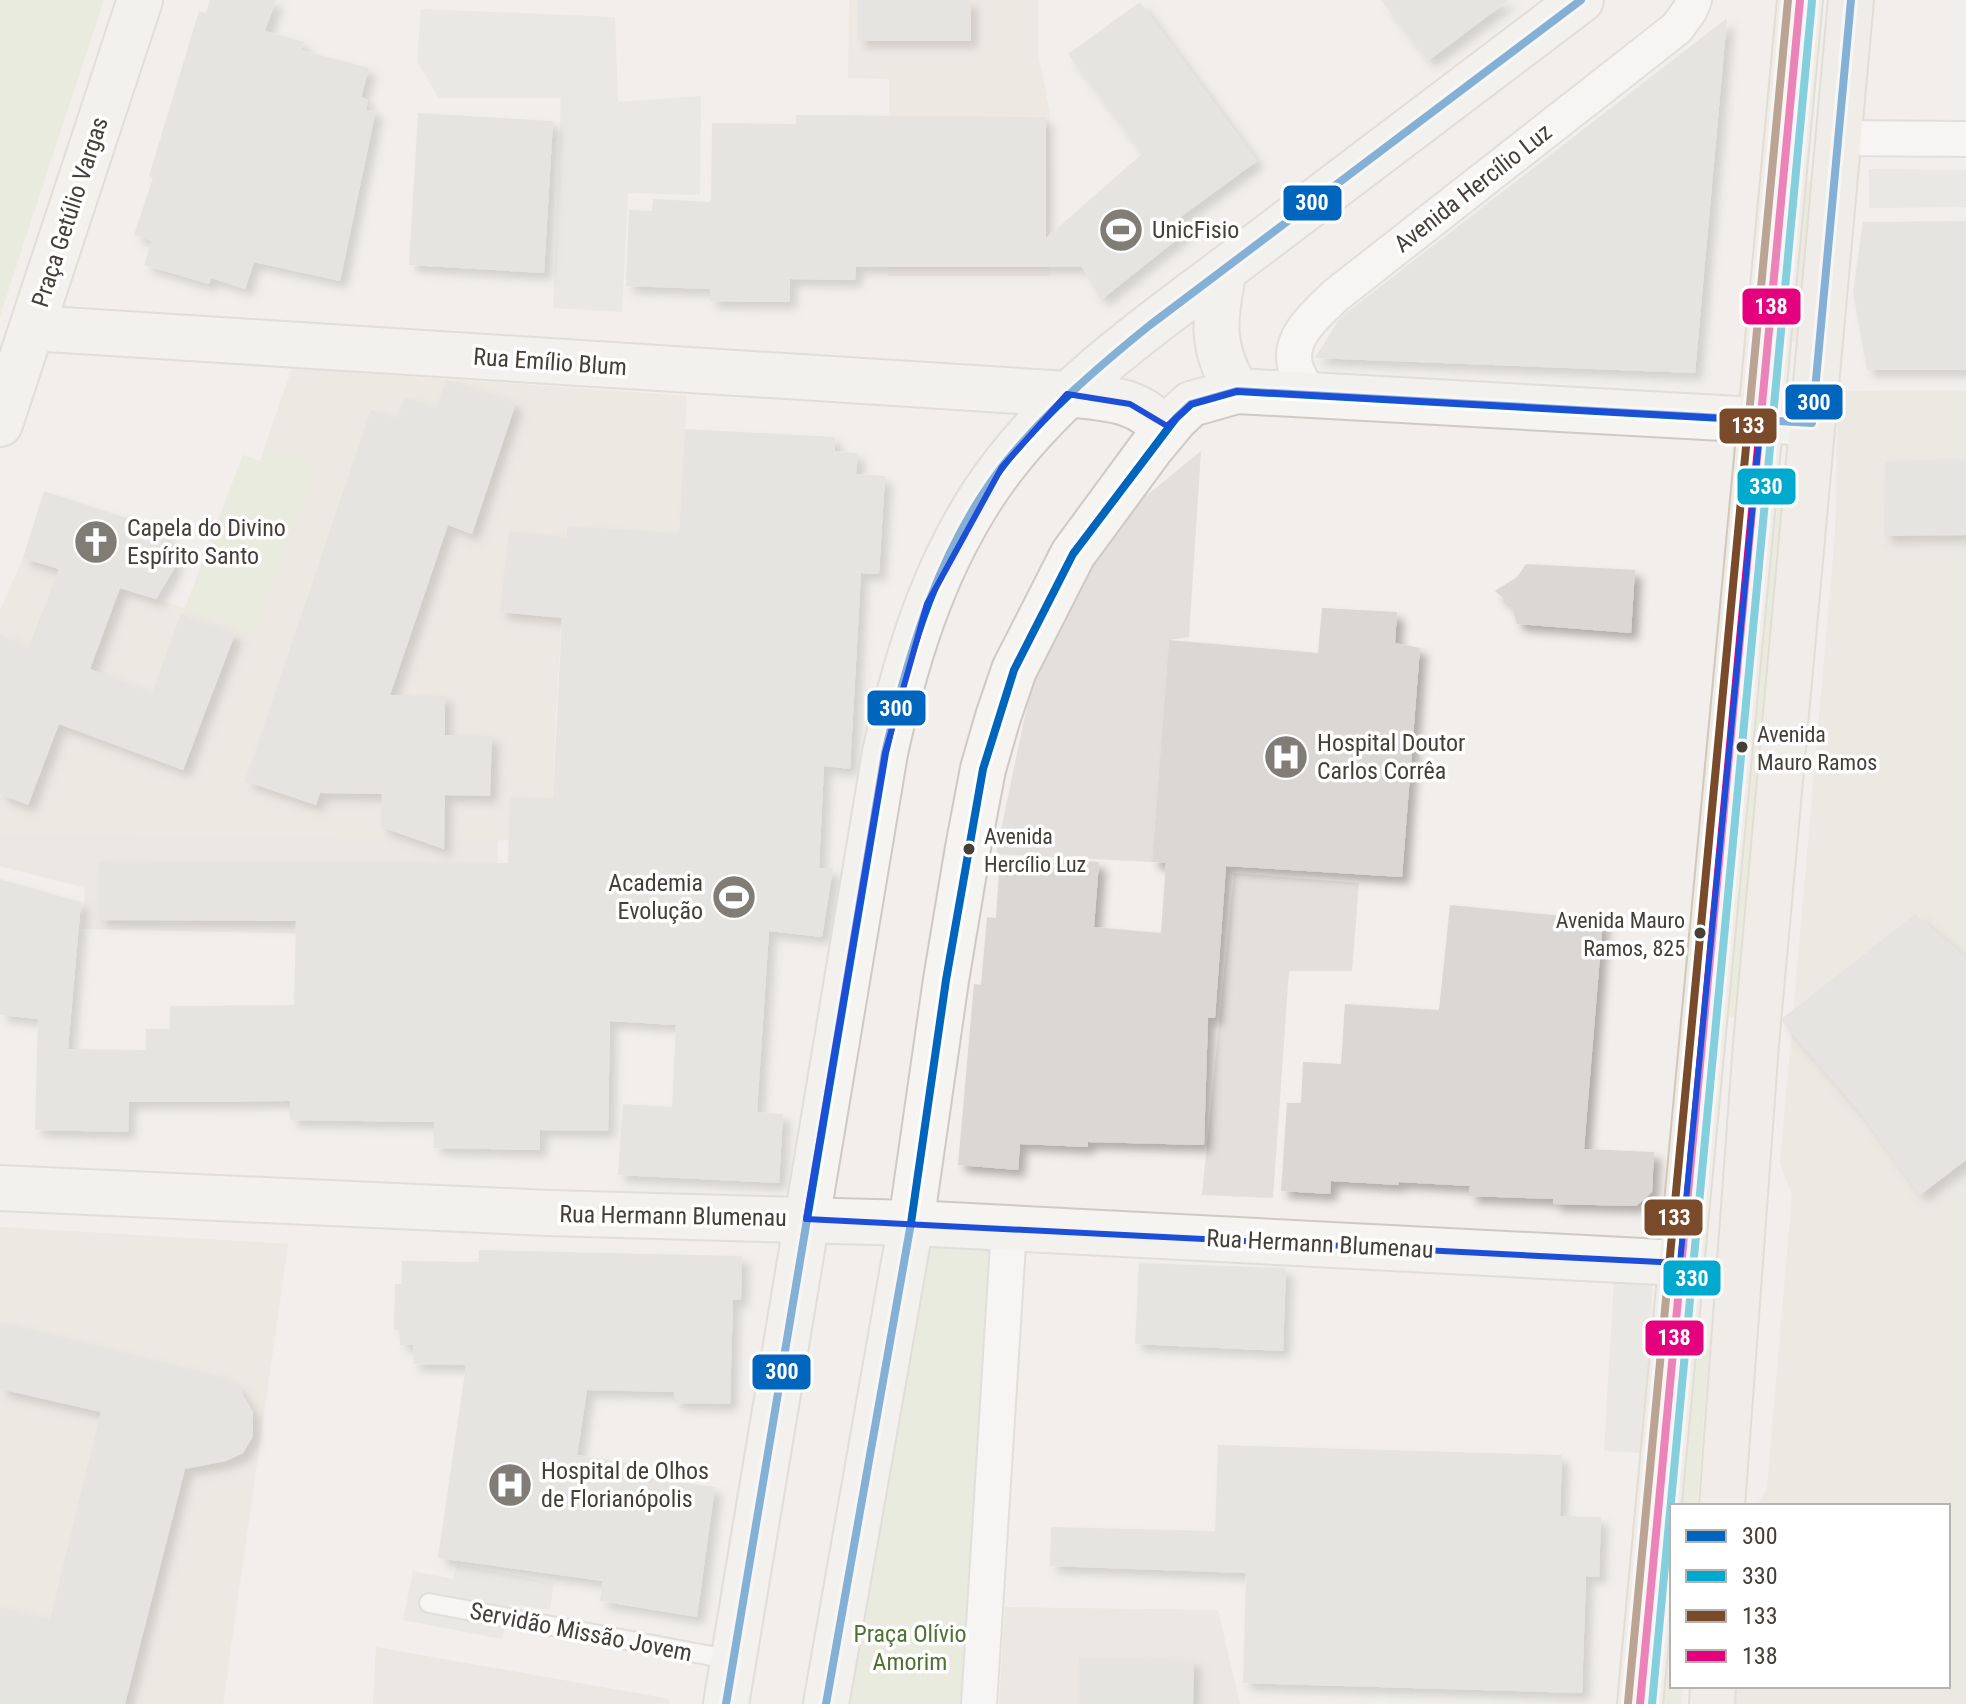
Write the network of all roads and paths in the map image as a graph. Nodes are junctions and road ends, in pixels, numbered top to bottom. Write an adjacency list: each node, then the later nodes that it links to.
1 (140, 0): 9 (main road, Praça Getúlio Vargas)
2 (1581, 0): 8 (main road)
3 (1694, 0): 12 (street, Avenida Hercílio Luz)
4 (1800, 0): 13 (main road)
5 (1851, 0): 6 (main road)
6 (1838, 138): 7 (street); 14 (main road)
7 (1966, 139)
8 (1224, 270): 10 (main road); 11 (main road)
9 (32, 328): 11 (main road, Rua Emílio Blum); 15 (main road, Praça Getúlio Vargas)
10 (1237, 391): 12 (main road); 16 (main road)
11 (1067, 394): 16 (main road, Rua Emílio Blum); 18 (main road)
12 (1309, 395): 13 (main road)
13 (1761, 420): 14 (main road); 21 (main road)
14 (1812, 423): 22 (main road)
15 (0, 424)
16 (1163, 431): 19 (main road)
17 (0, 1188): 18 (main road, Rua Hermann Blumenau)
18 (806, 1219): 19 (main road, Rua Hermann Blumenau); 25 (main road)
19 (911, 1223): 20 (main road, Rua Hermann Blumenau); 27 (main road)
20 (1009, 1228): 21 (main road, Rua Hermann Blumenau); 28 (street)
21 (1680, 1263): 22 (main road); 29 (main road)
22 (1739, 1265): 23 (main road)
23 (1722, 1504)
24 (429, 1603): 25 (lane, Servidão Missão Jovem)
25 (734, 1660): 26 (main road)
26 (726, 1704)
27 (826, 1704)
28 (979, 1704)
29 (1640, 1704)

